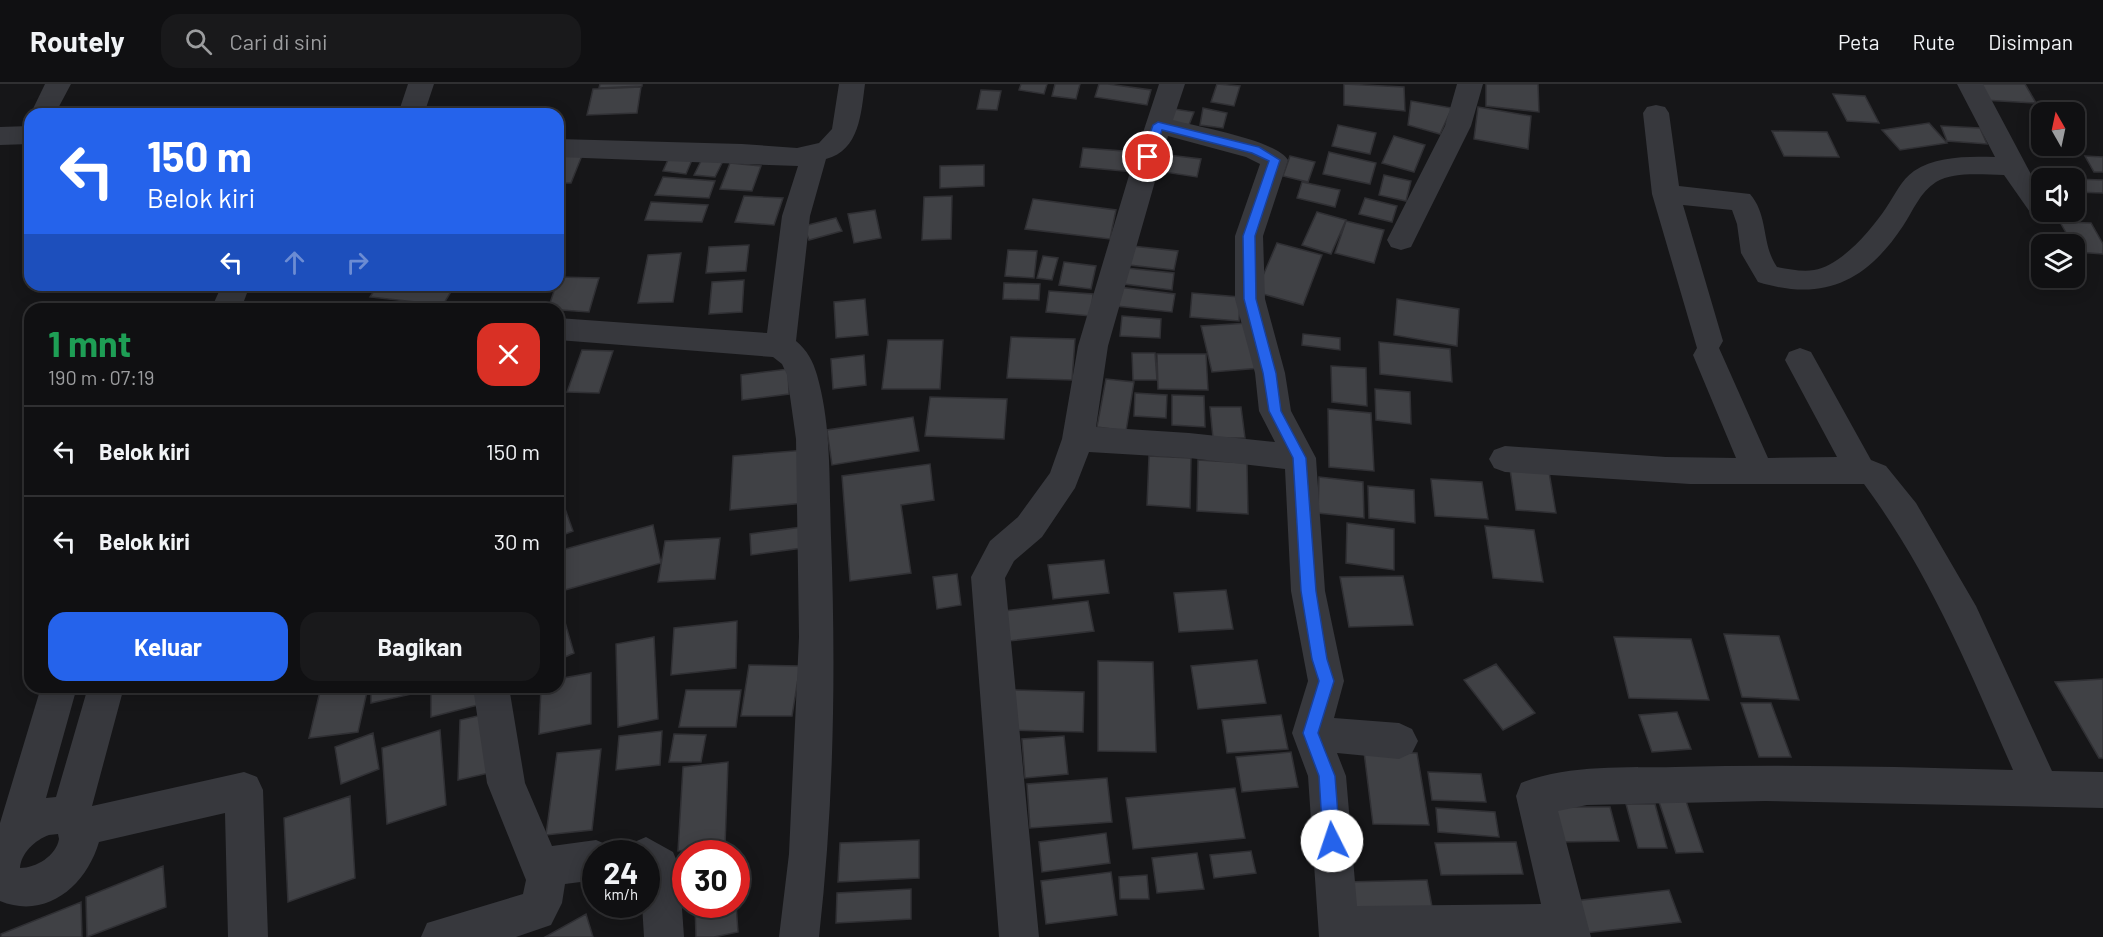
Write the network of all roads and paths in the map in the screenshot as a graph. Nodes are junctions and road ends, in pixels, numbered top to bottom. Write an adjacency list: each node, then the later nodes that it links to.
1 (58, 84): 7 (street)
2 (421, 84): 8 (street)
3 (852, 84): 14 (street)
4 (1172, 84): 10 (street)
5 (1470, 84): 18 (street)
6 (1970, 84): 15 (street)
7 (45, 108)
8 (413, 108)
9 (1656, 113): 17 (street)
10 (1158, 125): 22 (street); 23 (street)
11 (24, 135): 12 (street)
12 (0, 136)
13 (564, 148): 14 (street)
14 (815, 153): 20 (street)
15 (2013, 166): 16 (street); 17 (street)
16 (2031, 191)
17 (1666, 194): 26 (street)
18 (1401, 240)
19 (564, 329): 20 (street)
20 (780, 346): 45 (street)
21 (1800, 360): 25 (street)
22 (1078, 439): 23 (street); 46 (street)
23 (1300, 458): 30 (street)
24 (1505, 459): 26 (street)
25 (1860, 470): 26 (street); 32 (street)
26 (1758, 472)
27 (56, 693): 35 (street)
28 (105, 693): 34 (street)
29 (492, 693): 37 (street)
30 (1311, 733): 31 (street); 41 (street)
31 (1398, 741)
32 (2041, 790): 33 (street); 40 (street)
33 (2103, 790)
34 (74, 823): 35 (street); 39 (street); 42 (street)
35 (8, 850)
36 (582, 862): 37 (street)
37 (541, 867): 43 (street)
38 (660, 870): 44 (street)
39 (0, 871)
40 (1568, 930): 41 (street)
41 (1338, 932)
42 (248, 937)
43 (441, 937)
44 (664, 937)
45 (800, 937)
46 (1019, 937)

